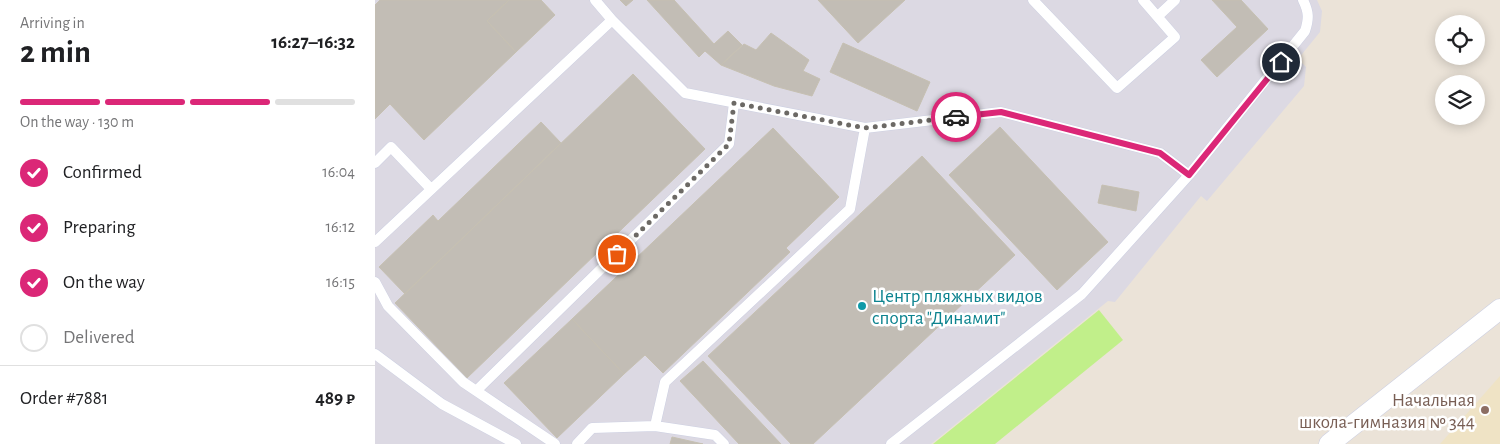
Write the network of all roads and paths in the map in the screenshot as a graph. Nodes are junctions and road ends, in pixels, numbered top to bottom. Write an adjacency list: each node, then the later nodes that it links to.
1 (595, 0): 7 (lane)
2 (1033, 0): 6 (lane)
3 (1143, 0): 6 (lane)
4 (1175, 0): 6 (lane)
5 (1303, 0): 11 (lane)
6 (1158, 16)
7 (612, 20): 8 (lane); 12 (lane)
8 (734, 103): 9 (lane); 17 (lane)
9 (865, 128): 11 (lane); 18 (lane)
10 (375, 162): 12 (lane)
11 (1189, 175): 23 (lane)
12 (431, 189): 13 (lane)
13 (375, 242)
14 (375, 282): 17 (lane)
15 (1500, 309): 24 (street)
16 (375, 354): 19 (lane)
17 (476, 391): 20 (lane)
18 (655, 426): 21 (lane); 22 (lane)
19 (516, 444)
20 (555, 444)
21 (577, 444)
22 (724, 444)
23 (891, 444)
24 (1329, 444)

